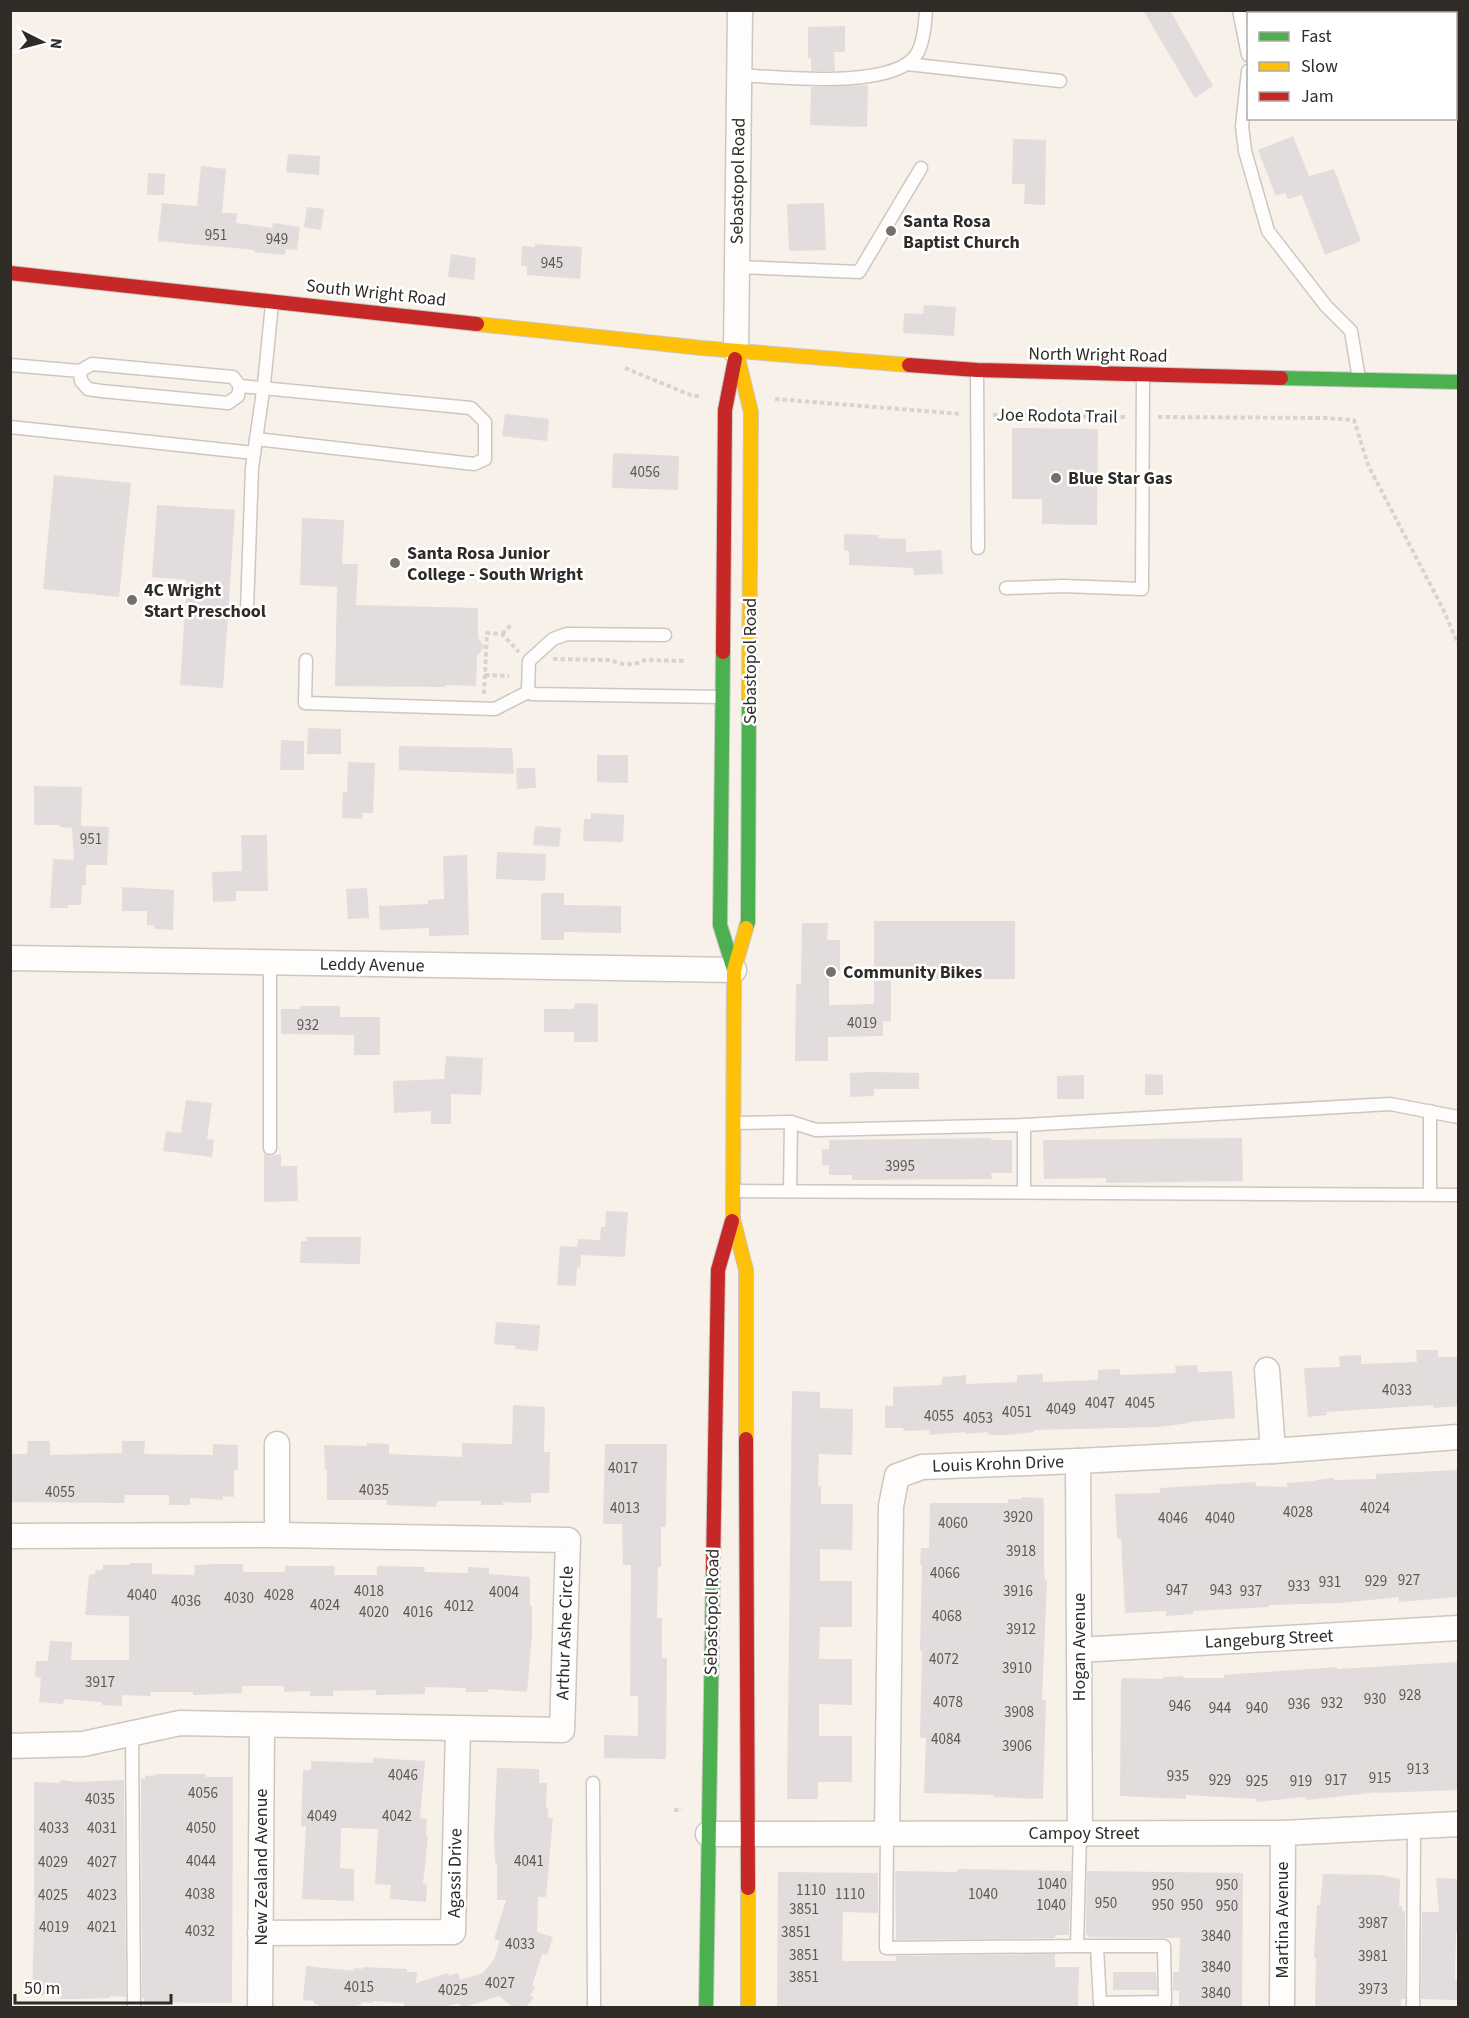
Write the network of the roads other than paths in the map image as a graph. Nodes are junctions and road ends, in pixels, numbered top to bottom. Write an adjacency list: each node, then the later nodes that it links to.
1 (740, 10): 6 (street, Sebastopol Road)
2 (926, 10): 5 (lane)
3 (1239, 10): 4 (lane)
4 (1247, 50)
5 (907, 64): 6 (lane); 8 (lane)
6 (739, 75): 10 (street, Sebastopol Road)
7 (1247, 80): 18 (lane)
8 (1060, 81)
9 (921, 168): 10 (lane)
10 (737, 267): 13 (street, Sebastopol Road)
11 (10, 273): 12 (main road, South Wright Road)
12 (273, 300): 13 (main road, South Wright Road); 21 (lane)
13 (736, 351): 15 (main road, North Wright Road); 31 (main road, Sebastopol Road); 34 (main road, Sebastopol Road)
14 (10, 364): 16 (lane)
15 (977, 370): 17 (main road, North Wright Road); 25 (lane)
16 (80, 371): 20 (lane); 20 (lane)
17 (1143, 374): 18 (main road, North Wright Road); 26 (lane)
18 (1359, 379): 19 (main road, North Wright Road)
19 (1458, 382)
20 (240, 386): 21 (lane)
21 (264, 388): 23 (lane); 23 (lane)
22 (10, 427): 24 (lane)
23 (256, 440): 24 (lane)
24 (254, 453): 27 (lane)
25 (978, 548)
26 (1006, 588)
27 (247, 609)
28 (664, 635): 30 (lane)
29 (306, 660): 30 (lane)
30 (530, 691): 31 (lane)
31 (722, 697): 34 (main road, Sebastopol Road)
32 (10, 958): 33 (street, Leddy Avenue)
33 (270, 963): 34 (street, Leddy Avenue); 40 (lane)
34 (735, 970): 38 (main road, Sebastopol Road)
35 (1430, 1112): 36 (lane); 39 (lane); 44 (lane)
36 (1458, 1117)
37 (791, 1122): 38 (lane); 39 (lane); 42 (lane)
38 (733, 1123): 41 (main road, Sebastopol Road)
39 (1024, 1125): 43 (lane)
40 (270, 1148)
41 (733, 1191): 42 (lane); 46 (main road, Sebastopol Road)
42 (790, 1191): 43 (lane)
43 (1024, 1192): 44 (lane)
44 (1430, 1194): 45 (lane)
45 (1458, 1195)
46 (733, 1219): 65 (main road, Sebastopol Road); 66 (main road, Sebastopol Road)
47 (1267, 1370): 50 (street)
48 (1458, 1437): 50 (street, Louis Krohn Drive)
49 (277, 1444): 52 (street)
50 (1273, 1451): 51 (street, Louis Krohn Drive)
51 (1078, 1461): 55 (street, Hogan Avenue); 67 (street, Louis Krohn Drive)
52 (277, 1535): 53 (street, Arthur Ashe Circle); 57 (street, Arthur Ashe Circle)
53 (10, 1536)
54 (1458, 1628): 55 (street, Langeburg Street)
55 (1079, 1650): 63 (street, Hogan Avenue)
56 (262, 1726): 57 (street, Arthur Ashe Circle); 58 (street, Arthur Ashe Circle); 68 (street, New Zealand Avenue)
57 (458, 1729): 68 (street, Agassi Drive)
58 (132, 1733): 59 (street, Arthur Ashe Circle); 71 (lane)
59 (10, 1746)
60 (593, 1784): 73 (lane)
61 (1458, 1824): 62 (street, Campoy Street)
62 (1414, 1826): 64 (street, Campoy Street); 77 (lane)
63 (1080, 1832): 64 (street, Campoy Street); 67 (street, Campoy Street); 69 (lane)
64 (1283, 1833): 76 (street, Martina Avenue)
65 (708, 1834): 66 (street, Campoy Street); 74 (main road, Sebastopol Road)
66 (748, 1834): 67 (street, Campoy Street); 75 (main road, Sebastopol Road)
67 (887, 1834): 69 (lane)
68 (260, 1933): 72 (street, New Zealand Avenue)
69 (1077, 1946): 70 (lane)
70 (1097, 1947): 70 (lane)
71 (134, 2007)
72 (260, 2007)
73 (594, 2007)
74 (706, 2007)
75 (748, 2007)
76 (1282, 2007)
77 (1413, 2007)

